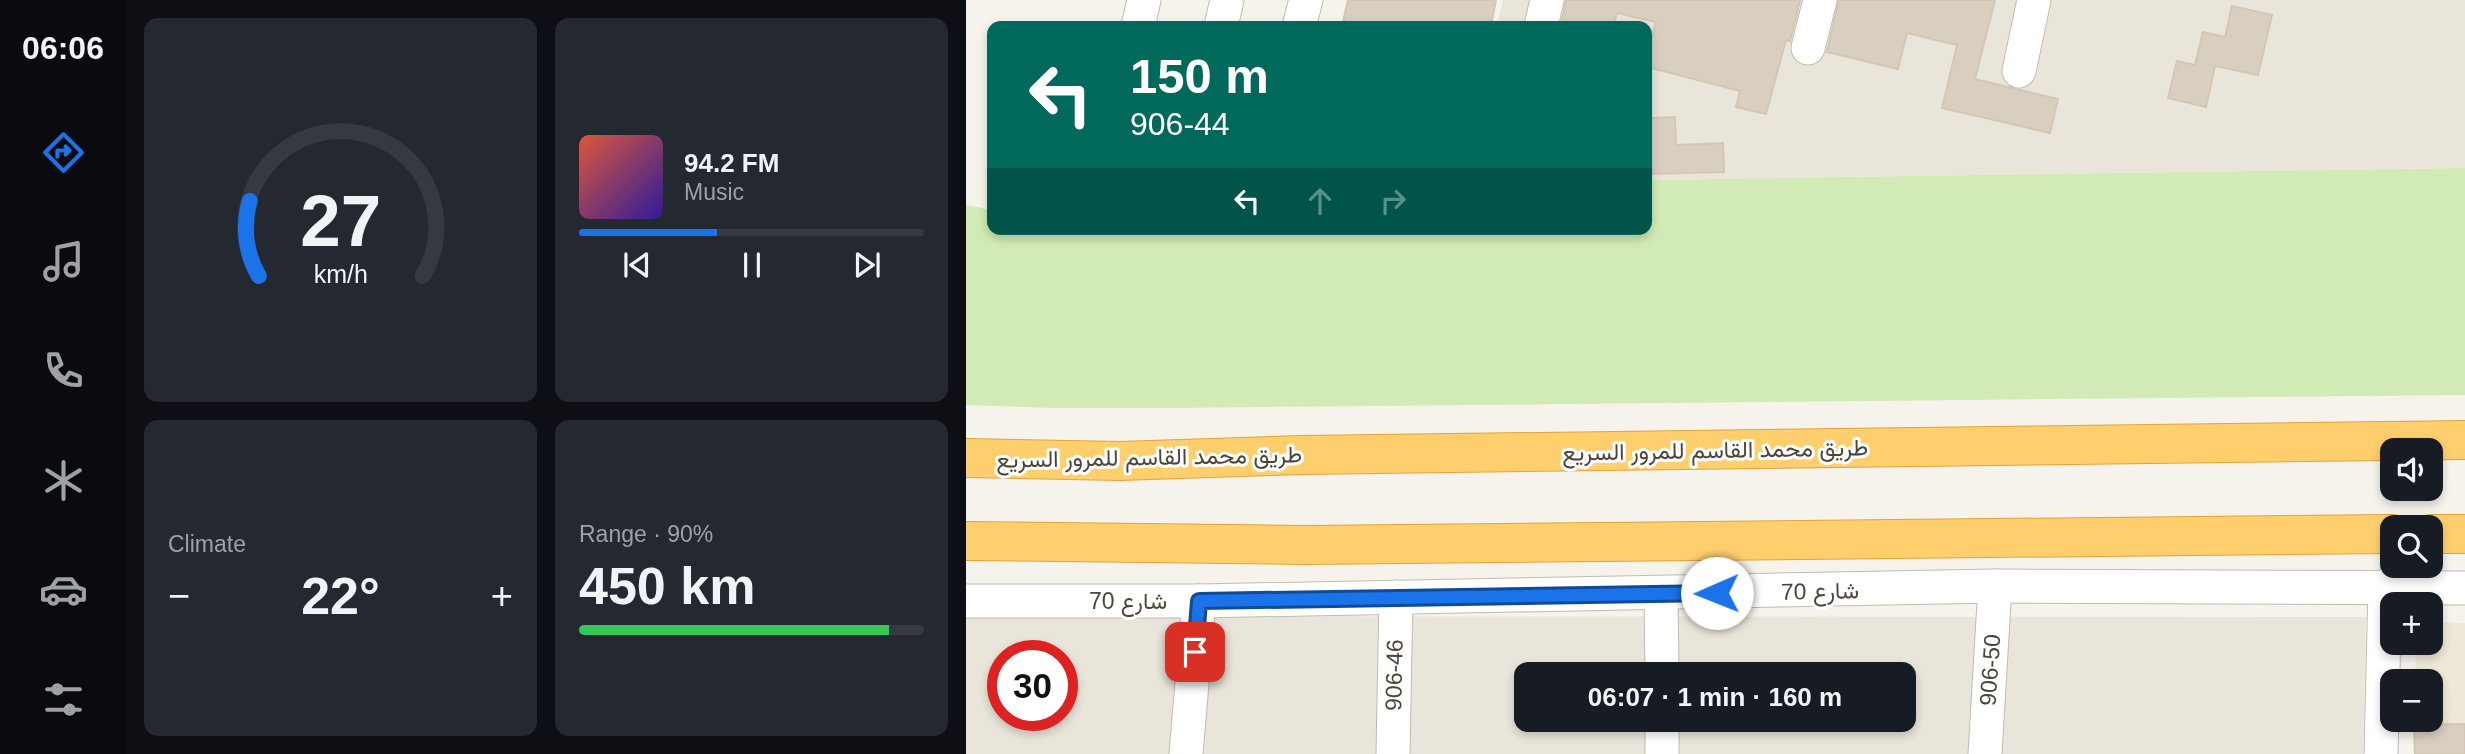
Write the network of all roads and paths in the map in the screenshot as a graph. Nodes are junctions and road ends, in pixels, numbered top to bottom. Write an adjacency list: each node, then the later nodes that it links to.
1 (1144, 0): 7 (street)
2 (1227, 0): 8 (street)
3 (1306, 0): 9 (street)
4 (1547, 0): 10 (street)
5 (1820, 0): 11 (street)
6 (2034, 0): 12 (street)
7 (1140, 21)
8 (1222, 21)
9 (1300, 21)
10 (1542, 21)
11 (1808, 48)
12 (2019, 71)
13 (2465, 440): 14 (highway, طريق محمد القاسم للمرور السريع)
14 (966, 458)
15 (2380, 534): 18 (highway)
16 (2443, 534): 17 (highway)
17 (2465, 534)
18 (966, 541)
19 (1995, 586): 20 (street, شارع 70); 22 (street, شارع 70); 31 (street, 906-50)
20 (2385, 586): 21 (street, شارع 70); 32 (street)
21 (2465, 588)
22 (1661, 594): 23 (street, شارع 70); 26 (street)
23 (1396, 597): 25 (street, شارع 70); 29 (street, 906-46)
24 (966, 601): 25 (street, شارع 70)
25 (1199, 601): 28 (street)
26 (1662, 662)
27 (1662, 732): 30 (street)
28 (1185, 754)
29 (1393, 754)
30 (1662, 754)
31 (1985, 754)
32 (2381, 754)

